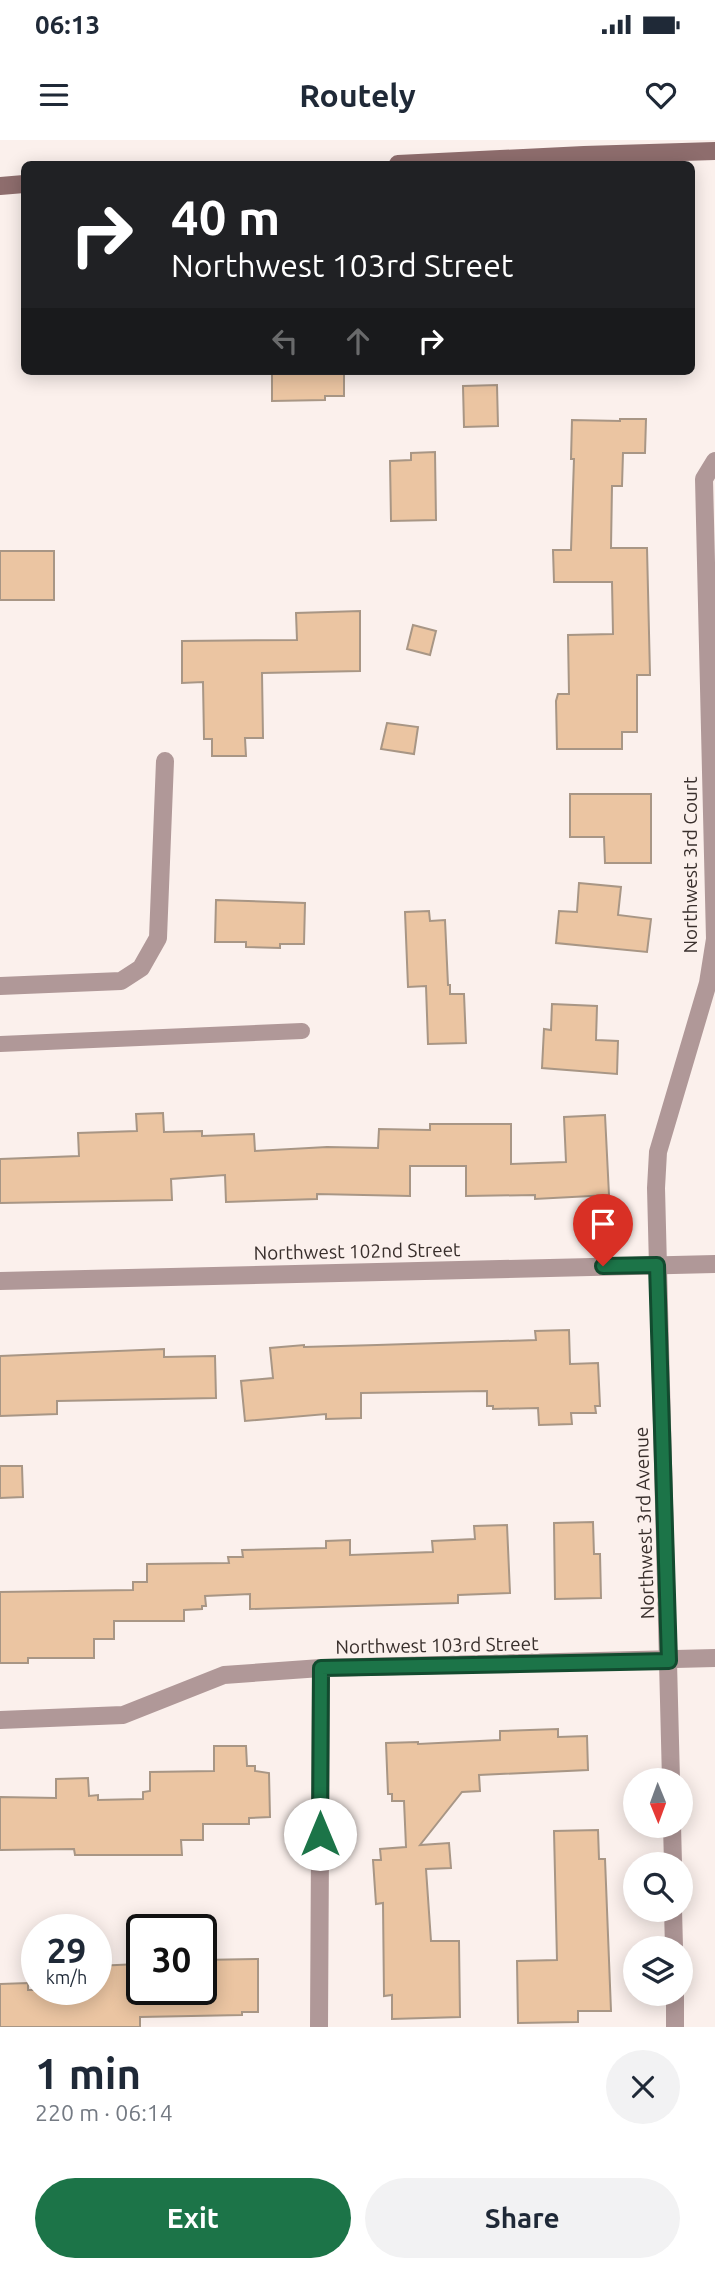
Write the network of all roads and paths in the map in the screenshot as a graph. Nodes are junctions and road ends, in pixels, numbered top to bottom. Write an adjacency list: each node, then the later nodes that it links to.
1 (715, 151): 2 (main road)
2 (460, 161)
3 (21, 184): 4 (main road)
4 (0, 186)
5 (715, 461): 11 (street, Northwest 3rd Court)
6 (165, 761): 7 (street)
7 (0, 986)
8 (302, 1031): 9 (lane)
9 (0, 1044)
10 (715, 1264): 11 (street, Northwest 102nd Street)
11 (657, 1265): 12 (street, Northwest 102nd Street); 14 (street, Northwest 3rd Avenue)
12 (0, 1281)
13 (715, 1658): 14 (street, Northwest 103rd Street)
14 (669, 1661): 15 (street, Northwest 103rd Street); 17 (street, Northwest 3rd Avenue)
15 (321, 1668): 16 (street, Northwest 103rd Street); 19 (street)
16 (0, 1720)
17 (671, 1768)
18 (674, 2006): 20 (street)
19 (319, 2027)
20 (675, 2027)

